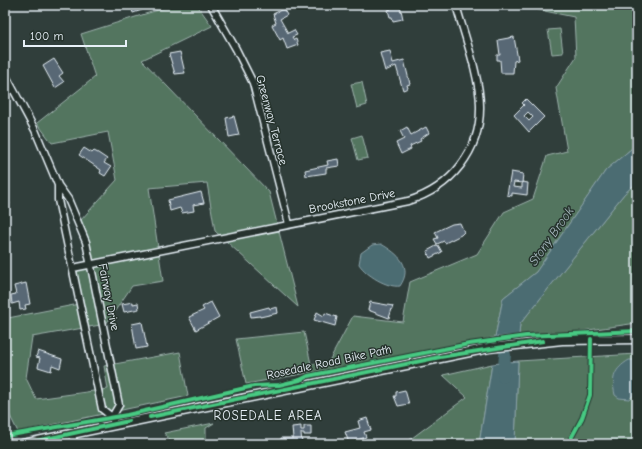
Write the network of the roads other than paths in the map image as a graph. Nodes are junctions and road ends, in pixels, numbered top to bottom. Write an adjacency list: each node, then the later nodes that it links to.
1 (211, 5): 5 (street, Greenway Terrace)
2 (456, 5): 5 (street, Brookstone Drive)
3 (5, 74): 4 (street, Fairway Drive)
4 (58, 186): 6 (street, Fairway Drive); 7 (street, Fairway Drive)
5 (288, 224): 6 (street, Brookstone Drive)
6 (92, 264): 7 (street, Brookstone Drive); 9 (street, Fairway Drive)
7 (72, 268): 9 (street, Fairway Drive)
8 (637, 339): 9 (street)
9 (113, 421): 10 (street)
10 (72, 433): 11 (street); 12 (street)
11 (23, 444)
12 (74, 444)

